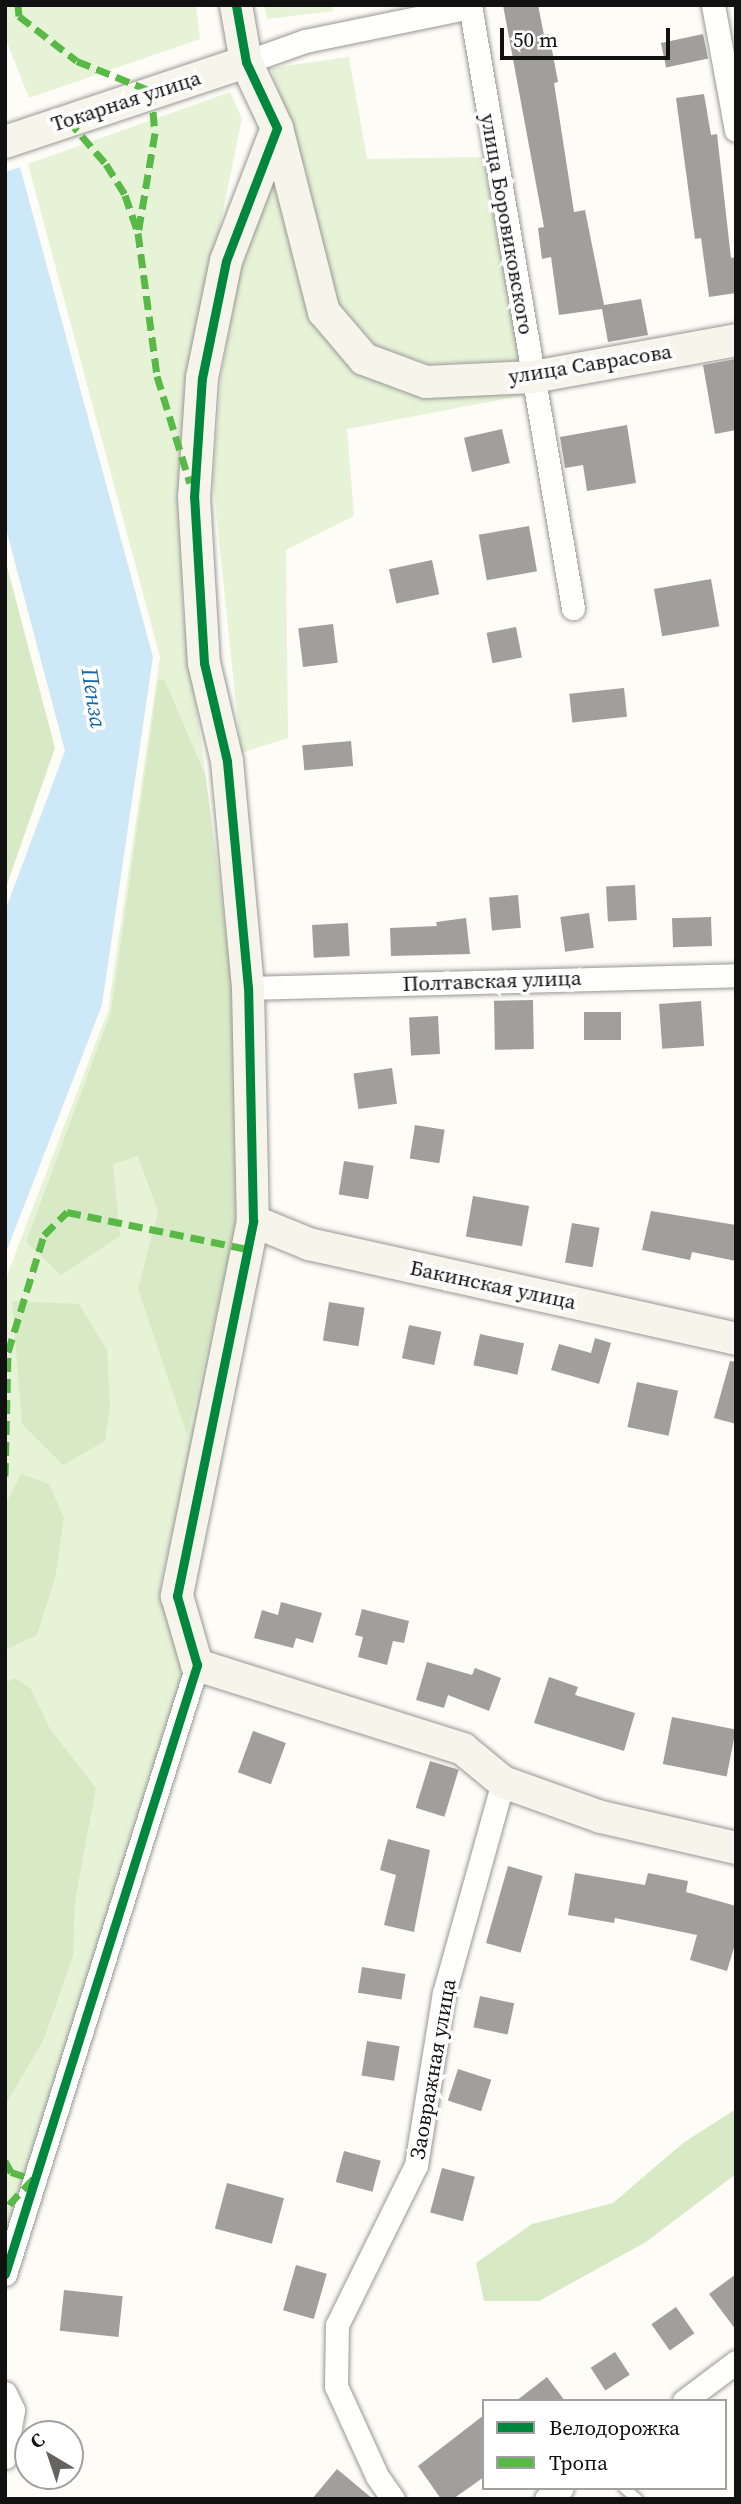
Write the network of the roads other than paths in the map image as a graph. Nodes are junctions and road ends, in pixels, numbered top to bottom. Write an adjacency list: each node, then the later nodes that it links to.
1 (236, 5): 4 (street, улица Саврасова)
2 (713, 5): 6 (street)
3 (470, 6): 4 (street); 9 (street, улица Боровиковского)
4 (246, 62): 5 (street, улица Саврасова); 7 (street, Токарная улица)
5 (277, 128): 9 (street, улица Саврасова); 12 (street)
6 (736, 130)
7 (15, 138)
8 (736, 340): 9 (street, улица Саврасова)
9 (533, 377): 10 (street, улица Боровиковского)
10 (573, 608)
11 (736, 975): 12 (street, Полтавская улица)
12 (248, 988): 13 (street)
13 (253, 1221): 14 (street, Бакинская улица); 15 (street)
14 (736, 1339)
15 (197, 1665): 16 (street); 18 (street)
16 (503, 1782): 17 (street); 23 (street, Заовражная улица)
17 (736, 1848)
18 (5, 2274)
19 (736, 2362): 21 (street)
20 (5, 2393): 22 (street)
21 (687, 2399)
22 (5, 2457)
23 (393, 2499)

